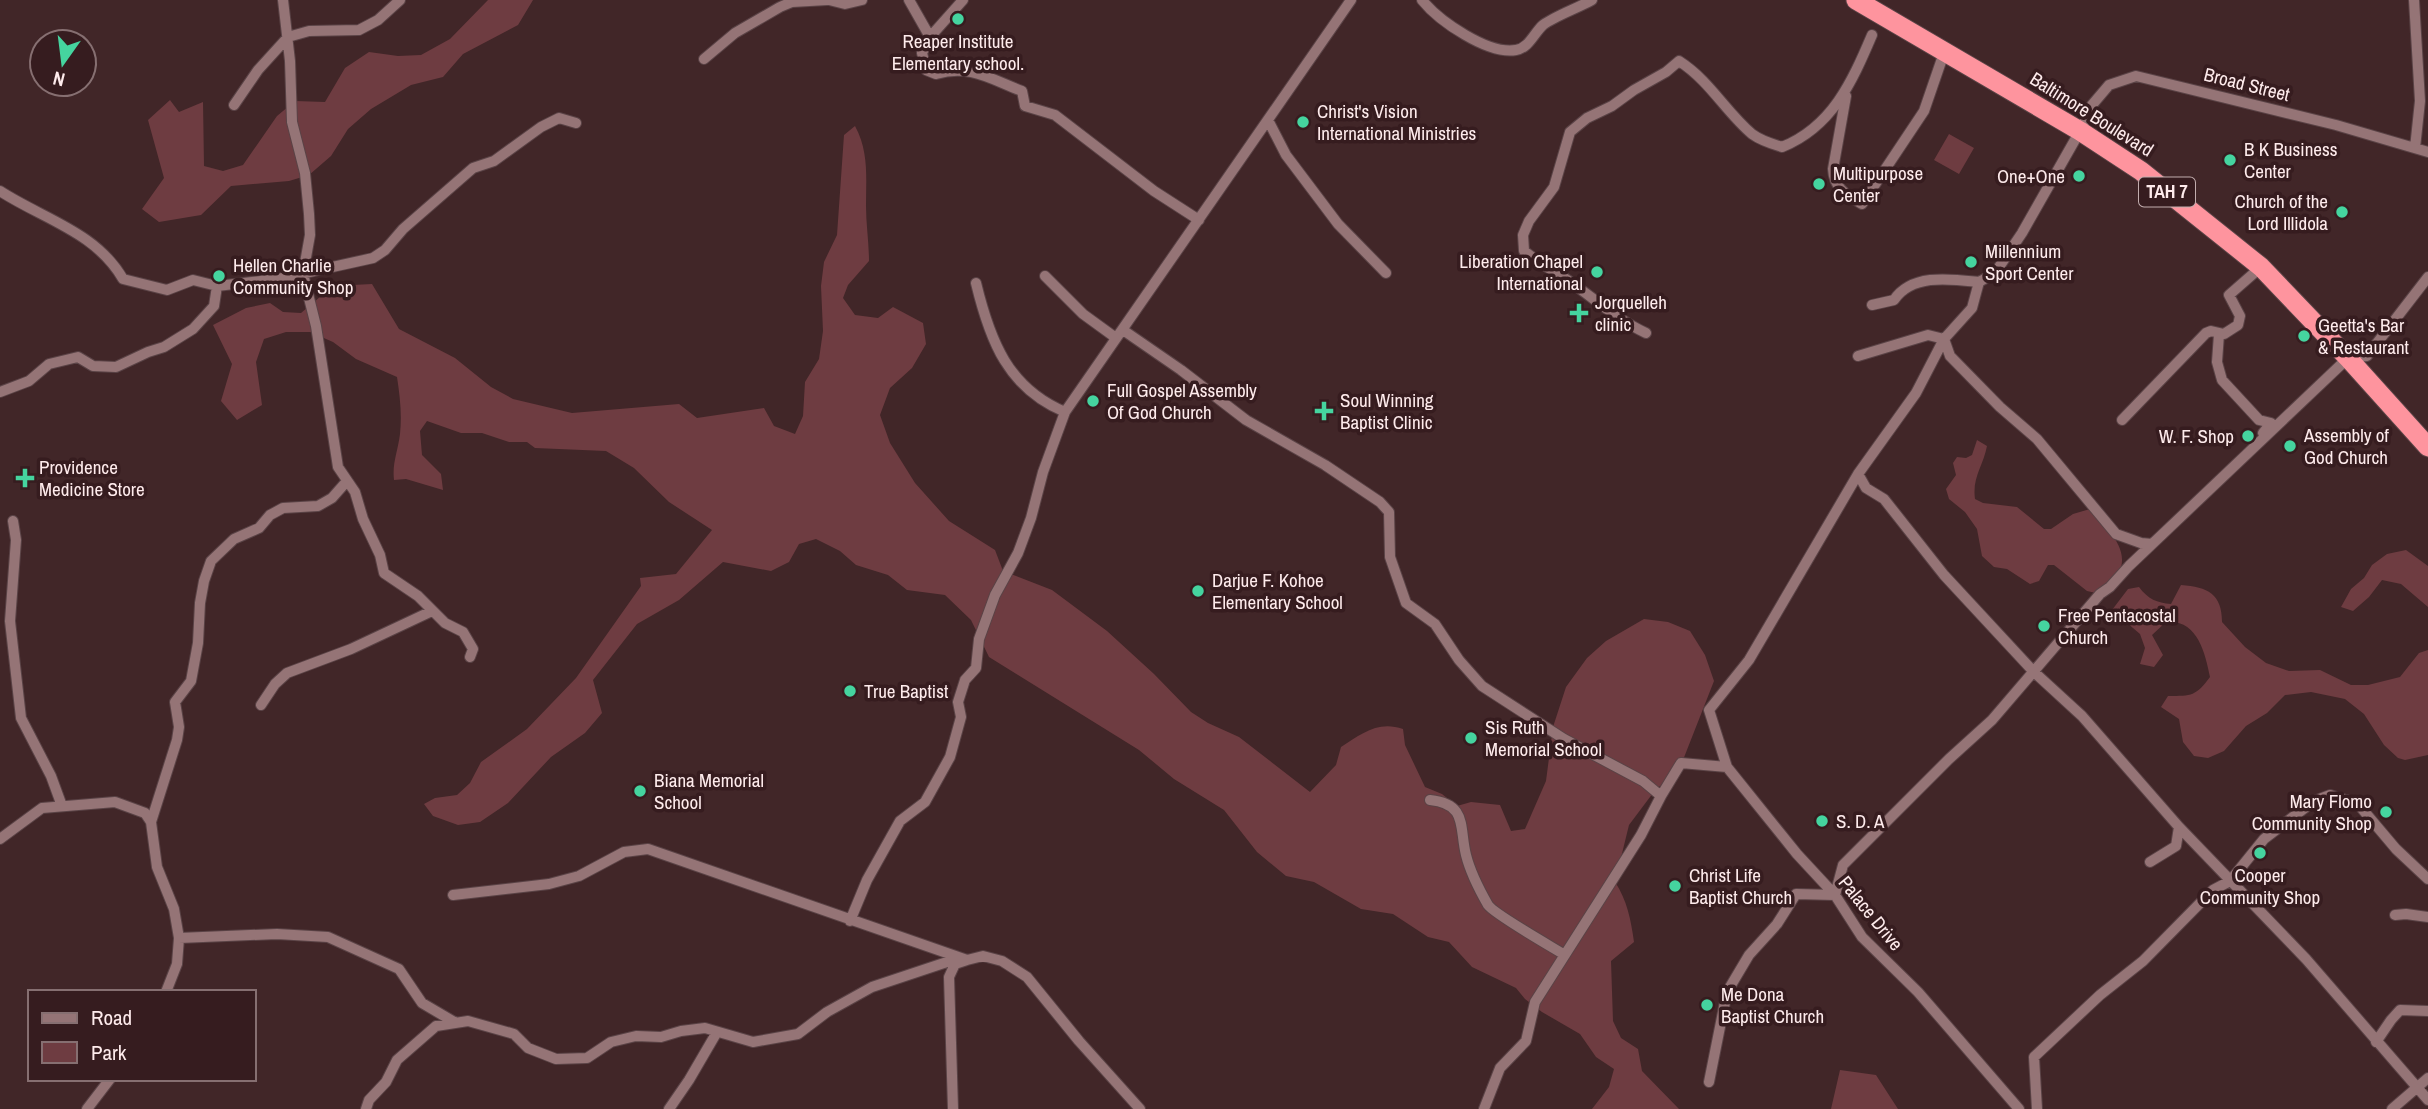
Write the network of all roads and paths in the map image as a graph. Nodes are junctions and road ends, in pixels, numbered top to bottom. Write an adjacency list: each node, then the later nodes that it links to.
1 (282, 0): 15 (street)
2 (400, 0): 15 (street)
3 (828, 0): 4 (street); 18 (street)
4 (862, 0)
5 (909, 0): 16 (street)
6 (963, 0): 16 (street)
7 (1351, 0): 21 (street)
8 (1422, 0): 9 (street)
9 (1592, 0)
10 (1856, 0): 13 (highway, Baltimore Boulevard / TAH 7)
11 (1869, 0): 13 (street)
12 (2414, 0): 24 (street)
13 (1886, 17): 17 (highway, Baltimore Boulevard / TAH 7)
14 (1872, 35): 19 (street)
15 (288, 37): 20 (street); 30 (street)
16 (930, 37): 27 (street)
17 (1945, 50): 19 (street); 23 (highway, Baltimore Boulevard / TAH 7)
18 (704, 59)
19 (1848, 90): 37 (street)
20 (234, 105)
21 (1269, 122): 27 (street); 29 (street)
22 (576, 123): 30 (street)
23 (2080, 131): 24 (street, Broad Street); 28 (highway, Baltimore Boulevard / TAH 7); 33 (street, Broad Street)
24 (2415, 148): 25 (street, Broad Street)
25 (2428, 152)
26 (0, 191): 35 (street)
27 (1199, 220): 38 (street)
28 (2261, 267): 39 (street); 42 (highway, Baltimore Boulevard / TAH 7)
29 (1386, 273)
30 (303, 274): 35 (street); 49 (street)
31 (1045, 275): 38 (street)
32 (2428, 277): 42 (street)
33 (1979, 282): 36 (street); 40 (street)
34 (976, 284): 44 (street)
35 (217, 286): 43 (street)
36 (1872, 305)
37 (1646, 333)
38 (1120, 334): 44 (street); 57 (street)
39 (2219, 334): 45 (street); 47 (street)
40 (1944, 339): 41 (street); 48 (street); 51 (street)
41 (1858, 356)
42 (2348, 358): 46 (highway, Baltimore Boulevard / TAH 7); 47 (street)
43 (0, 392)
44 (1065, 412): 70 (street)
45 (2122, 420)
46 (2428, 447)
47 (2246, 454): 51 (street)
48 (1858, 474): 54 (street); 56 (street)
49 (347, 481): 52 (street); 60 (street)
50 (13, 521): 59 (street)
51 (2129, 566): 54 (street)
52 (432, 611): 53 (street); 55 (street)
53 (470, 657)
54 (2034, 672): 61 (street); 67 (street)
55 (261, 705)
56 (1727, 767): 57 (street); 67 (street, Palace Drive)
57 (1661, 796): 72 (street)
58 (1430, 800): 72 (street)
59 (62, 806): 60 (street); 62 (street)
60 (151, 822): 71 (street)
61 (2179, 827): 63 (street); 65 (street)
62 (2, 834)
63 (2150, 862)
64 (2428, 879): 65 (street)
65 (2230, 881): 79 (street); 92 (street)
66 (453, 895): 70 (street)
67 (1835, 895): 82 (street); 91 (street, Palace Drive)
68 (2395, 915): 69 (street)
69 (2428, 917)
70 (850, 921): 73 (street)
71 (179, 938): 75 (street); 77 (street)
72 (1566, 955): 90 (street)
73 (967, 960): 74 (street); 89 (street)
74 (955, 964): 78 (street); 88 (street)
75 (167, 990)
76 (2428, 1011): 79 (street)
77 (456, 1023): 78 (street); 86 (street)
78 (717, 1031): 87 (street)
79 (2376, 1042): 83 (street)
80 (2428, 1078): 83 (street)
81 (109, 1081): 85 (street)
82 (1709, 1082)
83 (2416, 1088): 84 (street); 93 (street)
84 (2428, 1100)
85 (88, 1109)
86 (366, 1109)
87 (669, 1109)
88 (953, 1109)
89 (1140, 1109)
90 (1484, 1109)
91 (2019, 1109)
92 (2037, 1109)
93 (2392, 1109)

